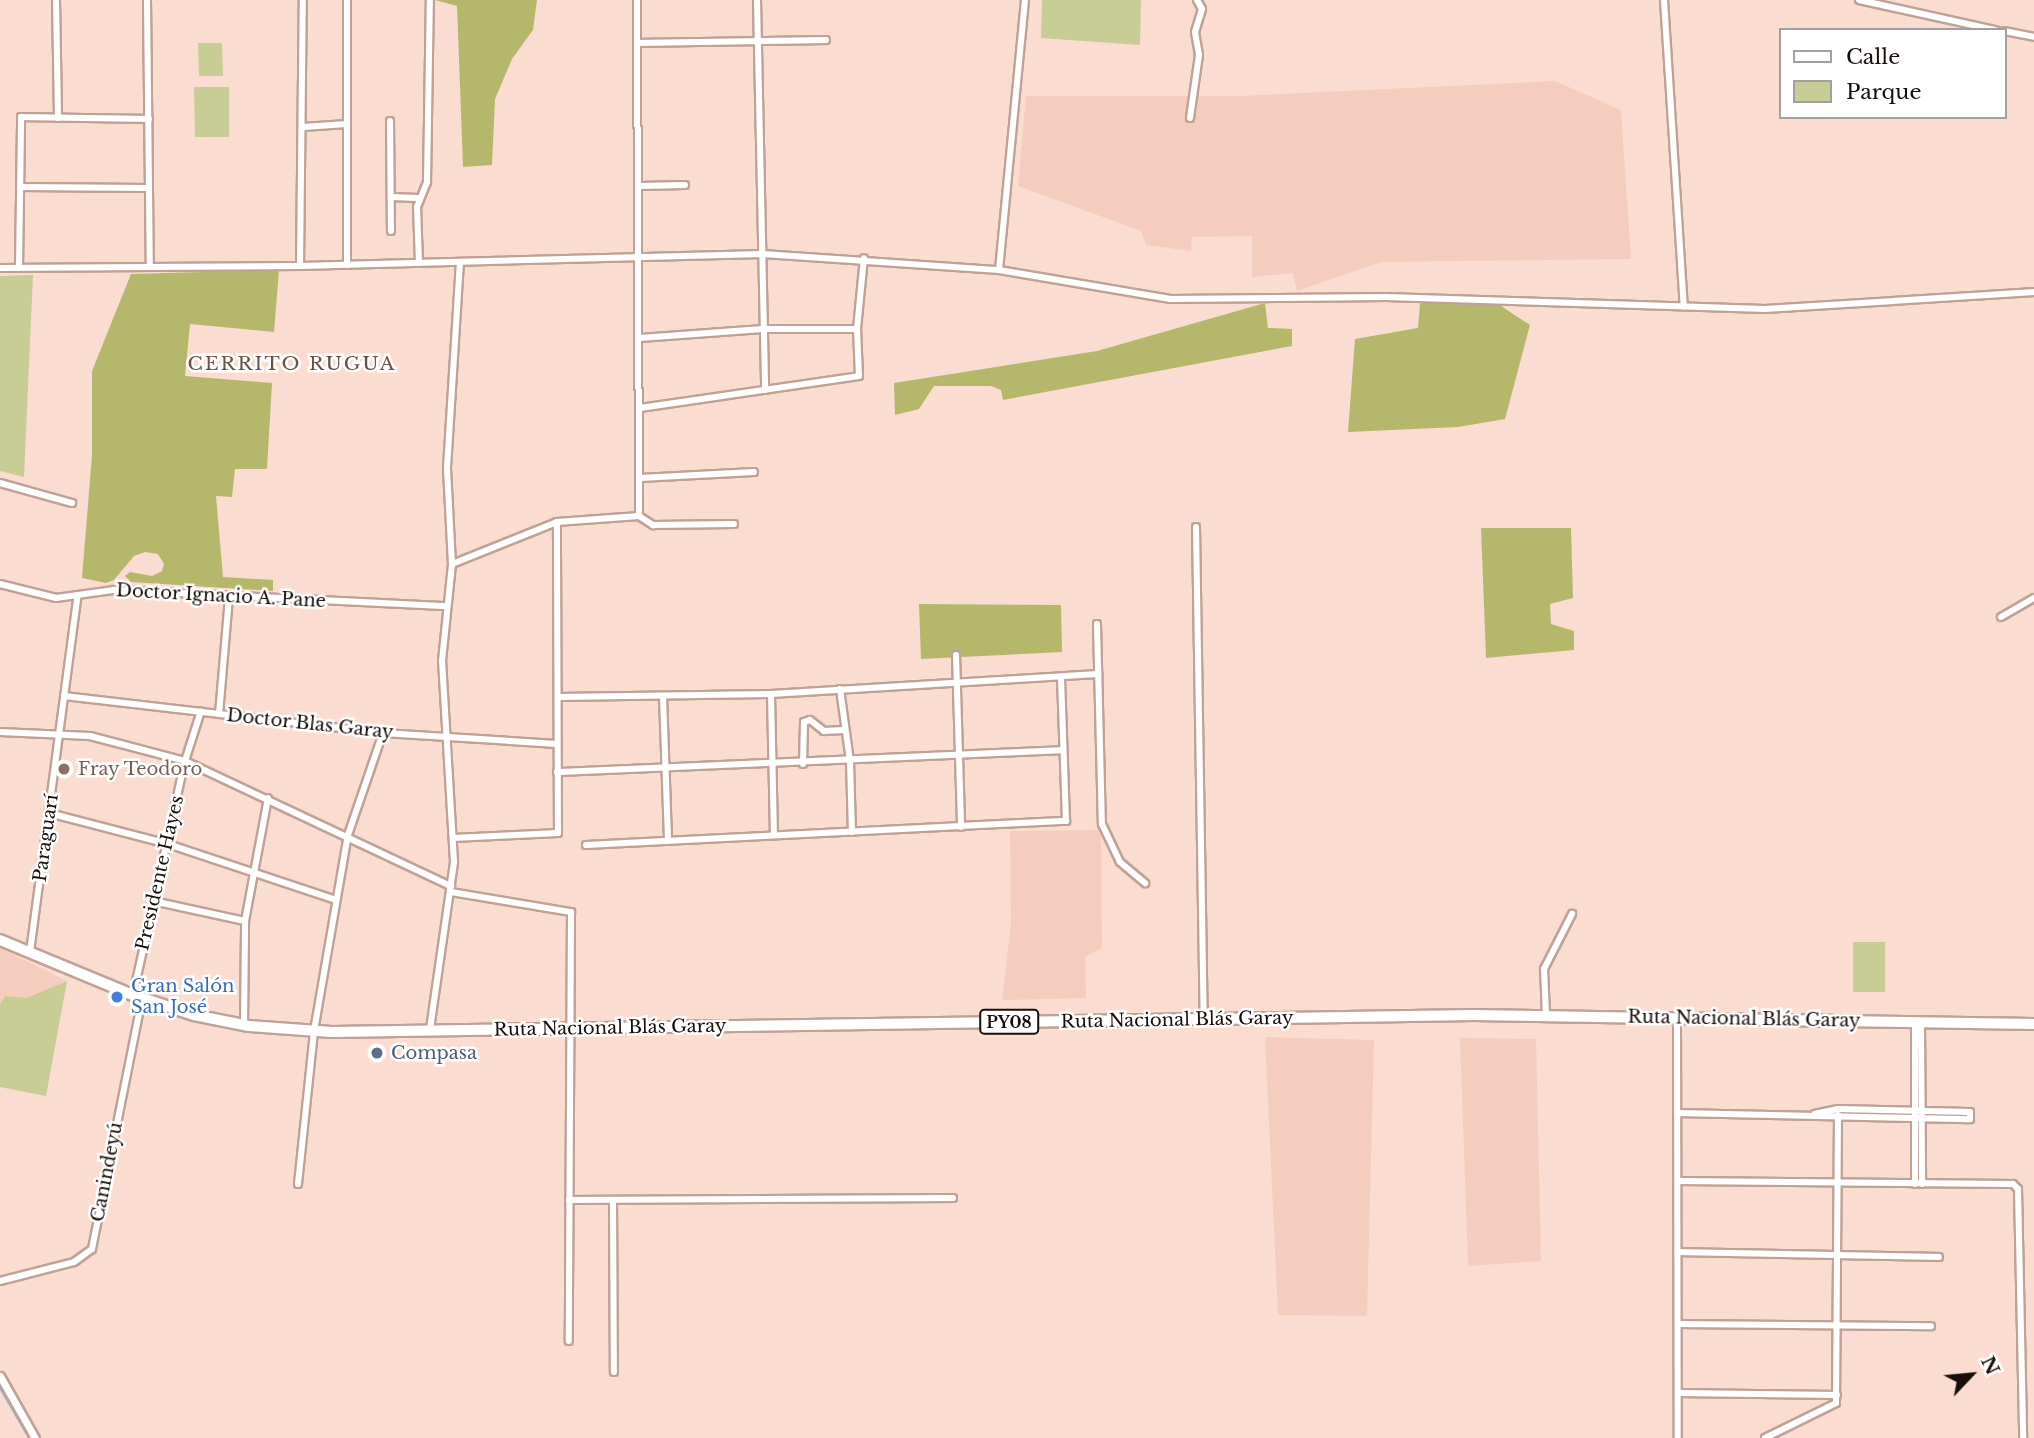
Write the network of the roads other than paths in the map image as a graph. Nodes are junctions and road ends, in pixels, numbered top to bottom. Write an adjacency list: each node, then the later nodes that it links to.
1 (56, 0): 18 (street)
2 (147, 0): 20 (street)
3 (303, 0): 23 (street)
4 (347, 0): 22 (street)
5 (430, 0): 29 (street)
6 (637, 0): 17 (street)
7 (757, 0): 16 (street)
8 (1025, 0): 41 (street)
9 (1198, 0): 19 (street)
10 (1664, 0): 43 (street)
11 (1859, 0): 12 (street)
12 (1987, 28)
13 (2006, 32): 14 (street)
14 (2034, 37)
15 (826, 40): 16 (street)
16 (757, 41): 17 (street); 31 (street)
17 (638, 43): 25 (street)
18 (58, 118): 20 (street); 26 (street)
19 (1190, 118)
20 (149, 119): 27 (street)
21 (390, 121): 28 (street)
22 (347, 124): 23 (street); 36 (street)
23 (303, 127): 37 (street)
24 (685, 185): 25 (street)
25 (640, 186): 32 (street)
26 (20, 187): 27 (street); 40 (street)
27 (148, 188): 38 (street)
28 (391, 197): 29 (street); 30 (street)
29 (418, 198): 35 (street)
30 (391, 231)
31 (760, 254): 32 (street); 33 (street); 44 (street)
32 (640, 258): 34 (street); 46 (street)
33 (863, 258): 41 (street); 45 (street)
34 (460, 262): 35 (street); 57 (street)
35 (419, 263): 36 (street)
36 (347, 265): 37 (street)
37 (300, 266): 38 (street)
38 (150, 267): 40 (street)
39 (0, 268): 40 (street)
40 (19, 268)
41 (999, 270): 43 (street)
42 (2034, 292): 43 (street)
43 (1684, 306)
44 (763, 329): 45 (street); 46 (street); 47 (street)
45 (857, 329): 47 (street)
46 (640, 338): 48 (street)
47 (765, 390): 48 (street)
48 (640, 408): 50 (street)
49 (754, 472): 50 (street)
50 (640, 478): 53 (street)
51 (0, 482): 52 (street)
52 (72, 503)
53 (639, 516): 54 (street); 55 (street)
54 (556, 522): 57 (street); 73 (street)
55 (734, 524)
56 (1196, 527): 111 (street)
57 (452, 564): 62 (street)
58 (0, 584): 59 (street, Doctor Ignacio A. Pane)
59 (77, 598): 60 (street, Doctor Ignacio A. Pane); 71 (street, Paraguarí)
60 (229, 598): 62 (street, Doctor Ignacio A. Pane); 75 (street)
61 (2034, 598): 63 (street)
62 (445, 606): 80 (street)
63 (2001, 617)
64 (1097, 624): 66 (street)
65 (956, 654): 68 (street)
66 (1098, 674): 67 (street); 101 (street)
67 (1061, 677): 68 (street); 82 (street)
68 (958, 682): 69 (street); 83 (street)
69 (840, 689): 70 (street); 76 (street)
70 (771, 694): 72 (street); 86 (street)
71 (64, 696): 74 (street, Doctor Blas Garay); 78 (street, Paraguarí)
72 (663, 696): 73 (street); 88 (street)
73 (558, 697): 81 (street)
74 (201, 711): 75 (street, Doctor Blas Garay); 84 (street, Presidente Hayes)
75 (219, 714): 79 (street, Doctor Blas Garay)
76 (844, 730): 85 (street); 87 (street)
77 (0, 732): 78 (street)
78 (60, 733): 84 (street); 91 (street, Paraguarí)
79 (383, 733): 80 (street, Doctor Blas Garay); 94 (street)
80 (444, 737): 81 (street, Doctor Blas Garay); 96 (street)
81 (557, 744): 89 (street)
82 (1063, 750): 83 (street); 92 (street)
83 (959, 755): 85 (street); 92 (street)
84 (185, 761): 90 (street); 98 (street, Presidente Hayes)
85 (850, 761): 87 (street); 93 (street)
86 (772, 764): 87 (street); 88 (street); 95 (street)
87 (803, 764)
88 (666, 768): 89 (street); 97 (street)
89 (557, 772): 96 (street)
90 (268, 798): 94 (street); 100 (street)
91 (48, 813): 98 (street); 108 (street, Paraguarí)
92 (961, 827): 93 (street)
93 (852, 832): 95 (street)
94 (348, 835): 102 (street); 103 (street)
95 (774, 835): 97 (street)
96 (453, 838): 102 (street)
97 (668, 841): 99 (street)
98 (168, 844): 100 (street); 104 (street, Presidente Hayes)
99 (586, 845)
100 (254, 871): 103 (street); 106 (street)
101 (1144, 883)
102 (451, 889): 116 (street); 117 (street)
103 (336, 900): 118 (street)
104 (153, 901): 106 (street); 109 (street, Presidente Hayes)
105 (1572, 915): 110 (street)
106 (245, 920): 115 (street)
107 (0, 940): 108 (highway, Ruta Nacional Blás Garay / PY08)
108 (30, 952): 109 (highway, Ruta Nacional Blás Garay / PY08)
109 (137, 996): 115 (highway, Ruta Nacional Blás Garay / PY08); 134 (street, Canindeyú)
110 (1546, 1016): 111 (highway, Ruta Nacional Blás Garay / PY08); 112 (highway, Ruta Nacional Blás Garay / PY08)
111 (1204, 1018): 116 (highway, Ruta Nacional Blás Garay / PY08)
112 (1677, 1018): 113 (highway, Ruta Nacional Blás Garay / PY08); 120 (street)
113 (1918, 1022): 114 (highway, Ruta Nacional Blás Garay / PY08); 122 (street)
114 (2034, 1024)
115 (244, 1025): 118 (highway, Ruta Nacional Blás Garay / PY08)
116 (569, 1029): 117 (highway, Ruta Nacional Blás Garay / PY08); 129 (street)
117 (430, 1030): 118 (highway, Ruta Nacional Blás Garay / PY08)
118 (314, 1031): 125 (street)
119 (1838, 1109): 121 (street); 122 (street); 123 (street)
120 (1678, 1113): 121 (street); 124 (street)
121 (1815, 1114): 123 (street)
122 (1918, 1115): 122 (street); 123 (street); 127 (street)
123 (1838, 1118): 126 (street)
124 (1678, 1181): 126 (street); 131 (street)
125 (298, 1184)
126 (1837, 1184): 127 (street); 132 (street)
127 (1919, 1184): 146 (street)
128 (953, 1198): 130 (street)
129 (569, 1200): 130 (street); 138 (street)
130 (613, 1200): 139 (street)
131 (1678, 1252): 132 (street); 135 (street)
132 (1837, 1254): 133 (street); 136 (street)
133 (1939, 1257)
134 (0, 1280)
135 (1678, 1324): 136 (street); 141 (street)
136 (1837, 1326): 137 (street); 142 (street)
137 (1931, 1326)
138 (569, 1341)
139 (614, 1371)
140 (0, 1376): 143 (street)
141 (1678, 1393): 142 (street); 144 (street)
142 (1837, 1395): 145 (street)
143 (35, 1438)
144 (1678, 1438)
145 (1765, 1438)
146 (2023, 1438)

